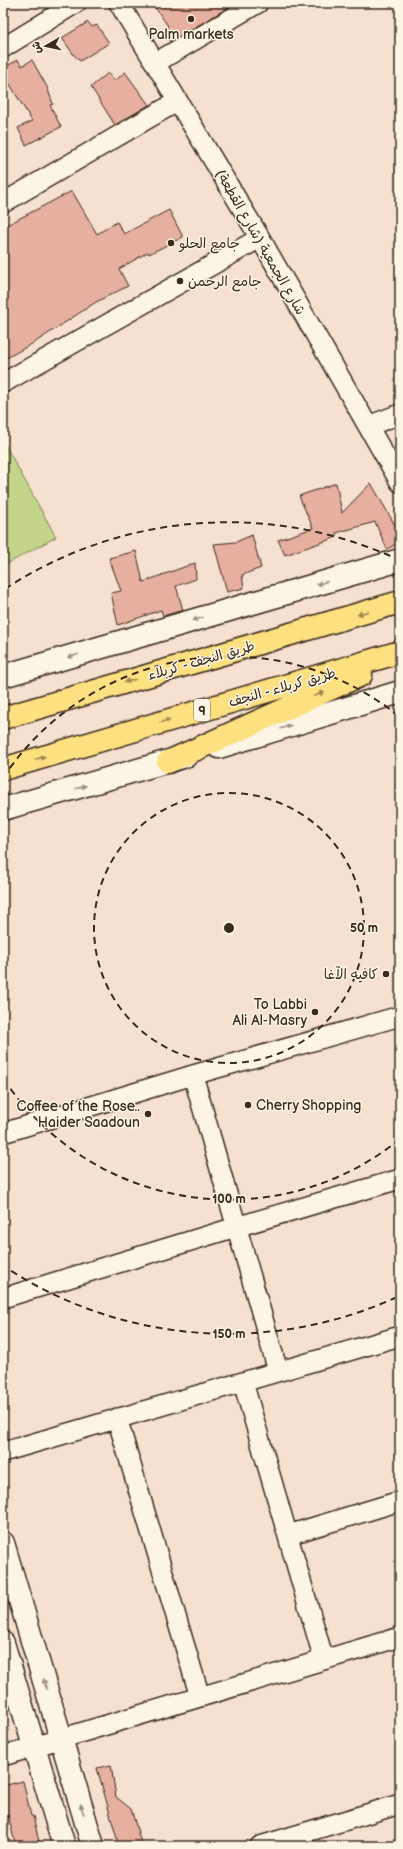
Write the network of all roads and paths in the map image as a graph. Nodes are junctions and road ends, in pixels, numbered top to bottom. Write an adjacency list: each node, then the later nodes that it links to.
1 (76, 3): 4 (street)
2 (119, 3): 5 (street, شارع الجمعية (شارع القطعة))
3 (258, 3): 5 (street)
4 (3, 48)
5 (155, 63): 6 (street, شارع الجمعية (شارع القطعة))
6 (178, 101): 7 (street); 8 (street, شارع الجمعية (شارع القطعة))
7 (3, 203)
8 (260, 238): 9 (street); 11 (street, شارع الجمعية (شارع القطعة))
9 (4, 380)
10 (400, 414): 11 (street)
11 (368, 426): 12 (street, شارع الجمعية (شارع القطعة))
12 (400, 482)
13 (400, 560): 17 (main road, one-way to 17)
14 (400, 602): 19 (highway, طريق النجف - کربلاء, one-way to 19)
15 (400, 652): 21 (highway, طريق کربلاء - النجف / 9, one-way to 15)
16 (400, 658): 20 (highway, one-way to 16)
17 (3, 676)
18 (400, 692): 20 (main road, one-way to 18)
19 (3, 718)
20 (168, 762): 22 (main road, one-way to 20)
21 (3, 769)
22 (3, 809)
23 (400, 1016): 24 (street)
24 (192, 1076): 25 (street); 27 (street)
25 (3, 1133)
26 (400, 1180): 27 (street)
27 (236, 1227): 28 (street); 30 (street)
28 (3, 1298)
29 (400, 1336): 30 (street)
30 (278, 1371): 31 (street)
31 (243, 1382): 32 (street); 35 (street)
32 (117, 1418): 33 (street); 40 (street)
33 (3, 1452)
34 (400, 1501): 35 (street)
35 (288, 1535): 39 (street)
36 (3, 1543): 41 (main road, one-way to 36)
37 (400, 1637): 39 (street)
38 (3, 1643): 42 (main road)
39 (324, 1660): 40 (street)
40 (200, 1697): 43 (street)
41 (52, 1709): 42 (main road); 43 (main road)
42 (26, 1718): 44 (main road)
43 (61, 1739): 44 (street); 46 (main road)
44 (34, 1746): 45 (street); 47 (main road)
45 (3, 1756)
46 (70, 1769): 47 (main road); 50 (main road, one-way to 46)
47 (43, 1776): 49 (main road)
48 (400, 1804): 51 (street)
49 (64, 1846)
50 (93, 1846)
51 (260, 1846)

